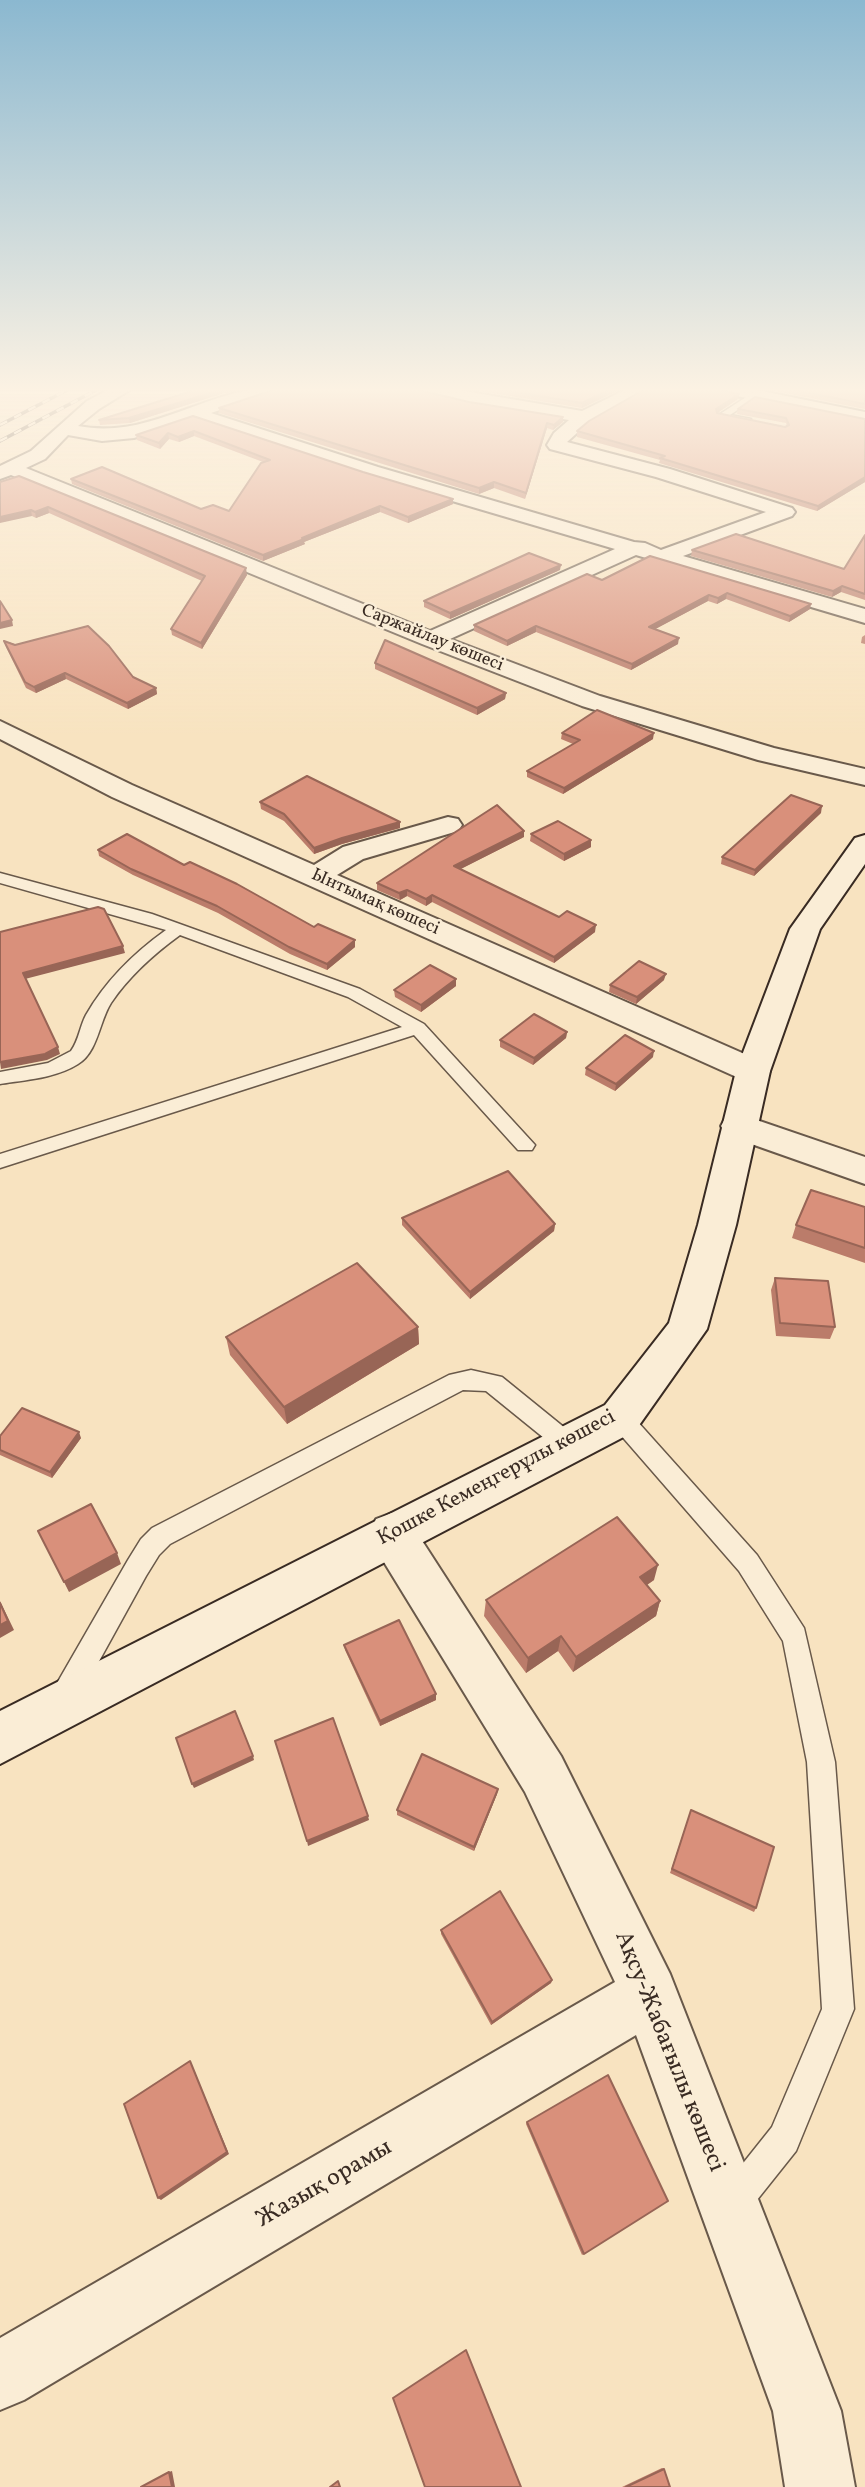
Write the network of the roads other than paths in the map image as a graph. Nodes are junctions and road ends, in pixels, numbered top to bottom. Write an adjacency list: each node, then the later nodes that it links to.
1 (91, 504): 7 (street, Саржайлау көшесі)
2 (486, 504): 4 (street)
3 (760, 504): 5 (street)
4 (638, 548): 5 (street); 7 (street)
5 (663, 556): 6 (street)
6 (865, 616)
7 (430, 639): 9 (street, Саржайлау көшесі)
8 (0, 729): 12 (street, Ынтымақ көшесі)
9 (865, 777)
10 (448, 825): 12 (street)
11 (865, 844): 16 (street, Қошке Кемеңгерұлы көшесі)
12 (315, 877): 16 (street, Ынтымақ көшесі)
13 (0, 878): 14 (lane)
14 (178, 929): 15 (lane); 17 (lane)
15 (418, 1028): 19 (lane); 20 (lane)
16 (753, 1071): 18 (street, Қошке Кемеңгерұлы көшесі)
17 (0, 1078)
18 (739, 1126): 21 (street); 22 (street, Қошке Кемеңгерұлы көшесі)
19 (525, 1145)
20 (0, 1161)
21 (865, 1171)
22 (620, 1418): 23 (street, Қошке Кемеңгерұлы көшесі); 28 (lane)
23 (568, 1444): 24 (street, Қошке Кемеңгерұлы көшесі); 25 (lane)
24 (392, 1534): 25 (street, Қошке Кемеңгерұлы көшесі); 27 (street, Ақсу-Жабағылы көшесі)
25 (58, 1708): 26 (street, Қошке Кемеңгерұлы көшесі)
26 (0, 1738)
27 (650, 1994): 28 (street, Ақсу-Жабағылы көшесі); 29 (street, Жазық орамы)
28 (731, 2205): 30 (street, Ақсу-Жабағылы көшесі)
29 (0, 2376)
30 (820, 2487)

